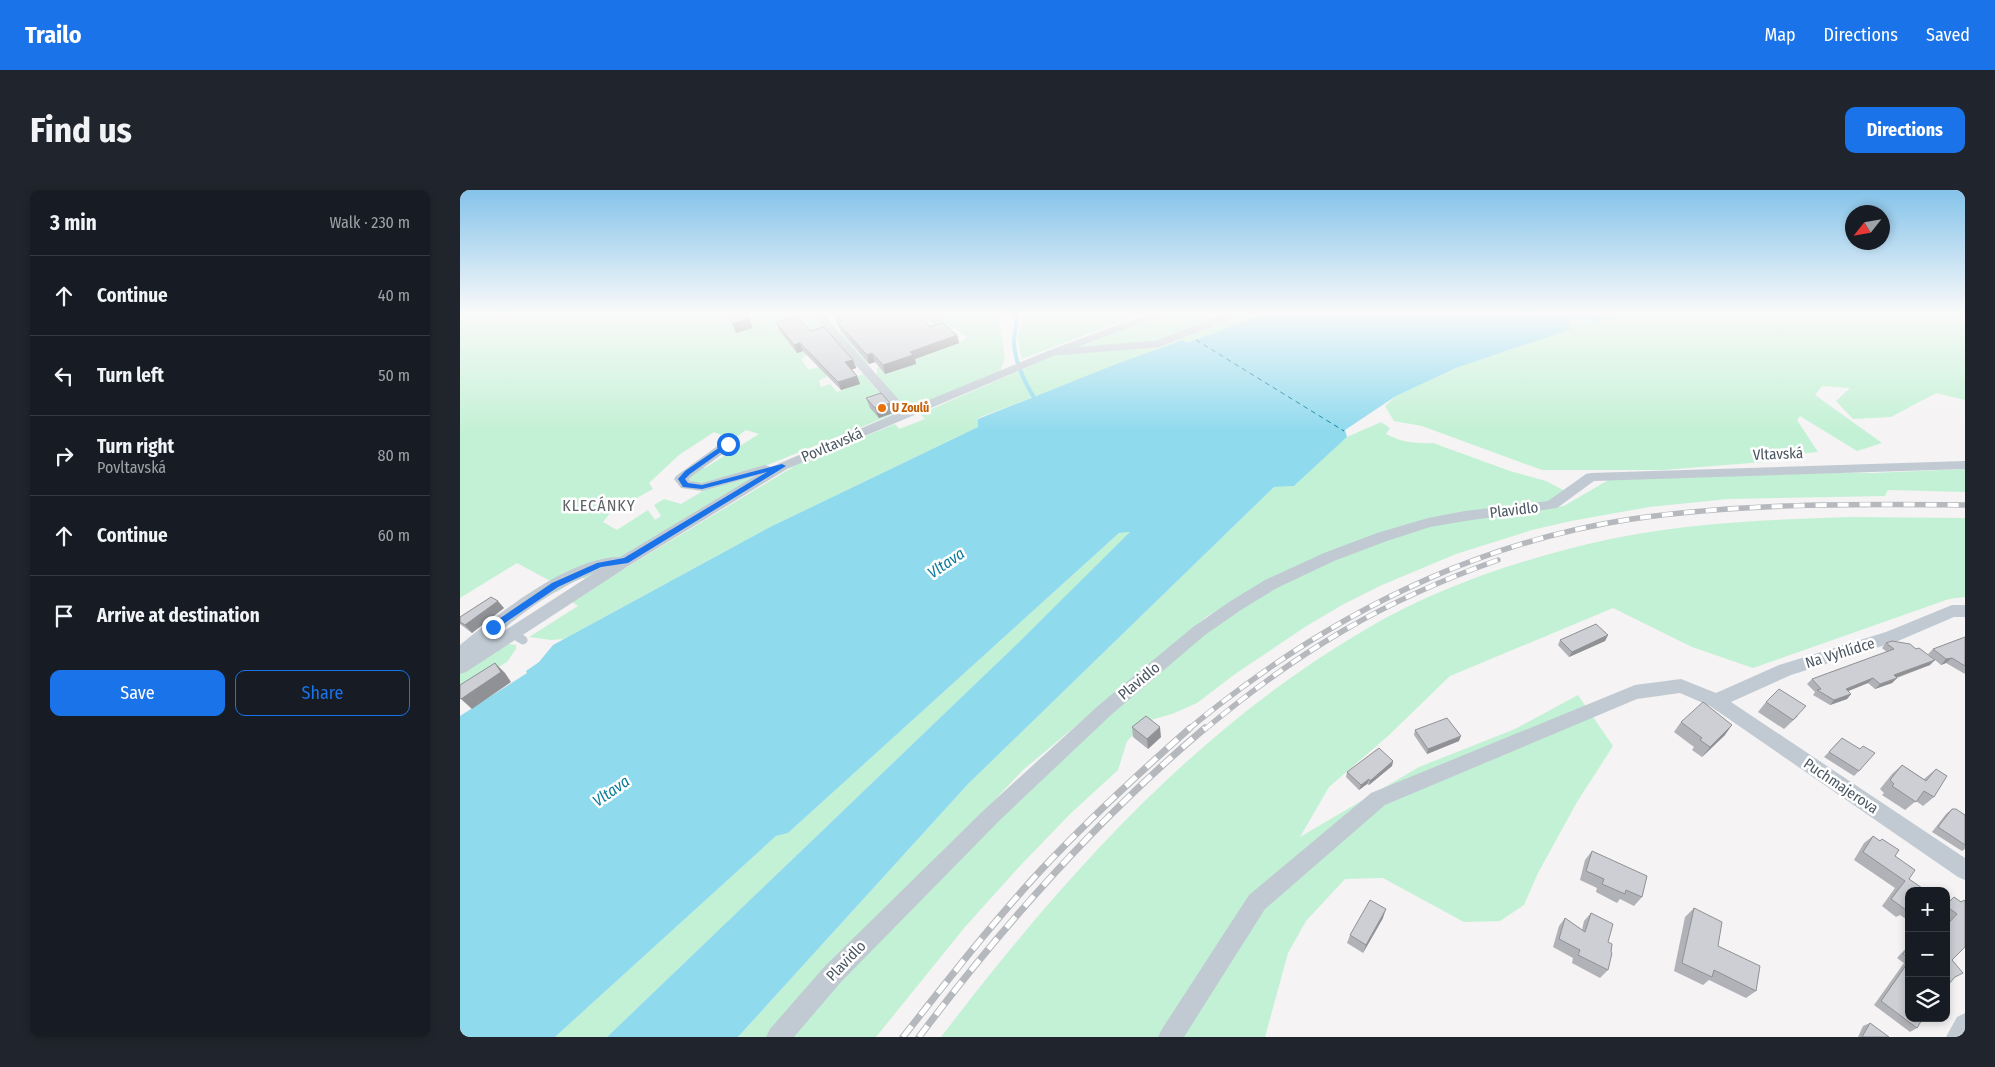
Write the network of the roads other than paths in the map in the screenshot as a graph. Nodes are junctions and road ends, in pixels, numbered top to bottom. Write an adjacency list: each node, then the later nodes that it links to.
1 (850, 353): 3 (street)
2 (1053, 353): 3 (street, Povltavská)
3 (904, 414): 6 (street, Povltavská)
4 (728, 444): 6 (street)
5 (1965, 465): 7 (street, Vltavská)
6 (782, 466): 8 (street, Povltavská)
7 (1592, 477): 15 (street, Plavidlo)
8 (625, 561): 10 (street); 11 (street, Povltavská)
9 (1965, 611): 12 (street, Na Vyhlídce)
10 (460, 655)
11 (460, 667)
12 (1716, 701): 13 (street, Puchmajerova); 16 (street, Puchmajerova)
13 (1965, 870)
14 (1965, 1025): 17 (street)
15 (778, 1037)
16 (1170, 1037)
17 (1958, 1037)

